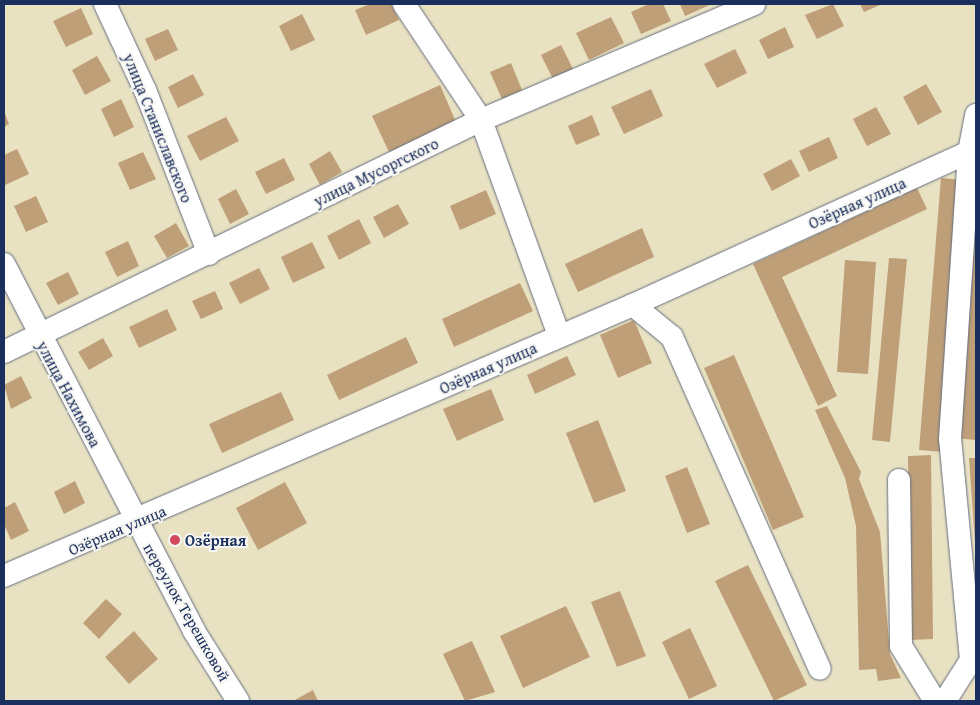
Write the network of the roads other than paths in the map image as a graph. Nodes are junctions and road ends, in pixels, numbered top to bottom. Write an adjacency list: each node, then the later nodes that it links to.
1 (105, 4): 7 (street, улица Станиславского)
2 (404, 4): 5 (street)
3 (754, 4): 5 (street, улица Мусоргского)
4 (976, 115): 6 (street)
5 (481, 120): 7 (street, улица Мусоргского); 10 (street)
6 (968, 152): 9 (street, Озёрная улица); 19 (street)
7 (209, 254): 11 (street, улица Мусоргского)
8 (4, 264): 11 (street, улица Нахимова)
9 (633, 305): 10 (street, Озёрная улица); 16 (street)
10 (559, 336): 14 (street, Озёрная улица)
11 (39, 337): 12 (street, улица Мусоргского); 14 (street, улица Нахимова)
12 (4, 352)
13 (899, 480): 18 (street)
14 (137, 523): 15 (street, Озёрная улица); 17 (street, переулок Терешковой)
15 (4, 576)
16 (820, 669)
17 (238, 701)
18 (935, 701)
19 (945, 701)

